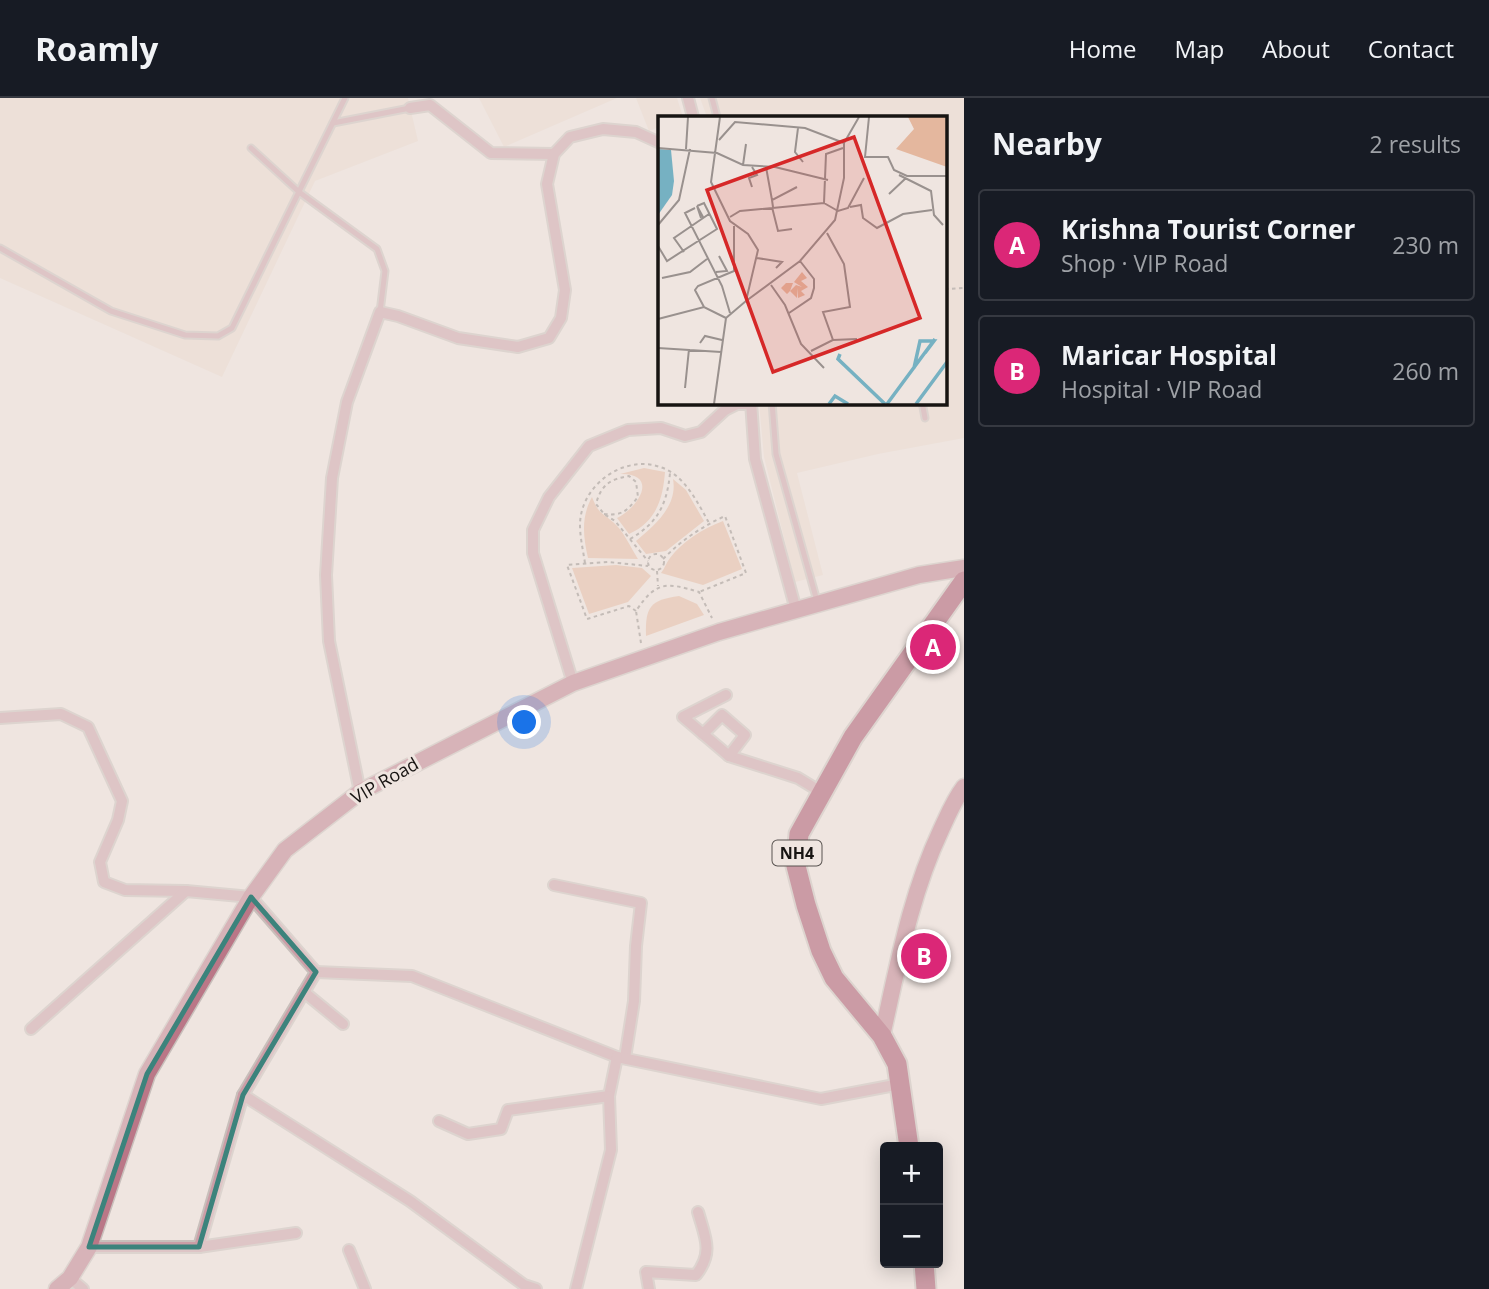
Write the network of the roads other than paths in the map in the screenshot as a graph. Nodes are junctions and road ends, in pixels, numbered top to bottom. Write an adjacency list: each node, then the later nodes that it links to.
1 (345, 98): 7 (lane)
2 (688, 98): 5 (street)
3 (712, 98): 6 (lane)
4 (410, 108): 7 (lane); 10 (street)
5 (693, 116)
6 (717, 116)
7 (333, 123): 11 (lane)
8 (658, 142): 10 (street)
9 (251, 148): 11 (lane)
10 (554, 154): 13 (street)
11 (299, 192): 12 (lane); 13 (lane)
12 (0, 248)
13 (380, 312): 29 (street)
14 (737, 404): 23 (street)
15 (751, 404): 22 (street)
16 (772, 404): 21 (lane)
17 (922, 404): 18 (lane)
18 (925, 418)
19 (964, 568): 21 (main road, VIP Road)
20 (964, 581): 30 (highway, NH4)
21 (818, 604): 22 (main road, VIP Road)
22 (796, 610): 23 (main road, VIP Road)
23 (573, 683): 29 (main road, VIP Road)
24 (726, 695): 26 (street)
25 (0, 718): 32 (street)
26 (703, 734): 27 (street); 27 (street)
27 (729, 756): 30 (street)
28 (964, 788): 38 (main road)
29 (360, 792): 33 (main road, VIP Road)
30 (821, 792): 38 (highway, NH4)
31 (554, 885): 39 (street)
32 (186, 891): 33 (street); 37 (street)
33 (251, 897): 34 (street); 47 (main road, VIP Road)
34 (316, 972): 35 (street); 39 (street)
35 (304, 992): 36 (street); 41 (street)
36 (343, 1024)
37 (31, 1029)
38 (882, 1036): 40 (highway, NH4)
39 (621, 1057): 40 (street); 42 (street)
40 (900, 1084): 44 (highway, NH4)
41 (243, 1095): 48 (street); 55 (street)
42 (609, 1096): 43 (street); 56 (street)
43 (439, 1121)
44 (908, 1142)
45 (698, 1212): 57 (street)
46 (296, 1233): 48 (street)
47 (89, 1247): 48 (street); 51 (main road, VIP Road)
48 (199, 1247)
49 (349, 1250): 54 (street)
50 (924, 1268): 58 (highway)
51 (70, 1278): 52 (main road, VIP Road); 53 (street)
52 (57, 1289)
53 (83, 1289)
54 (365, 1289)
55 (536, 1289)
56 (576, 1289)
57 (649, 1289)
58 (926, 1289)

